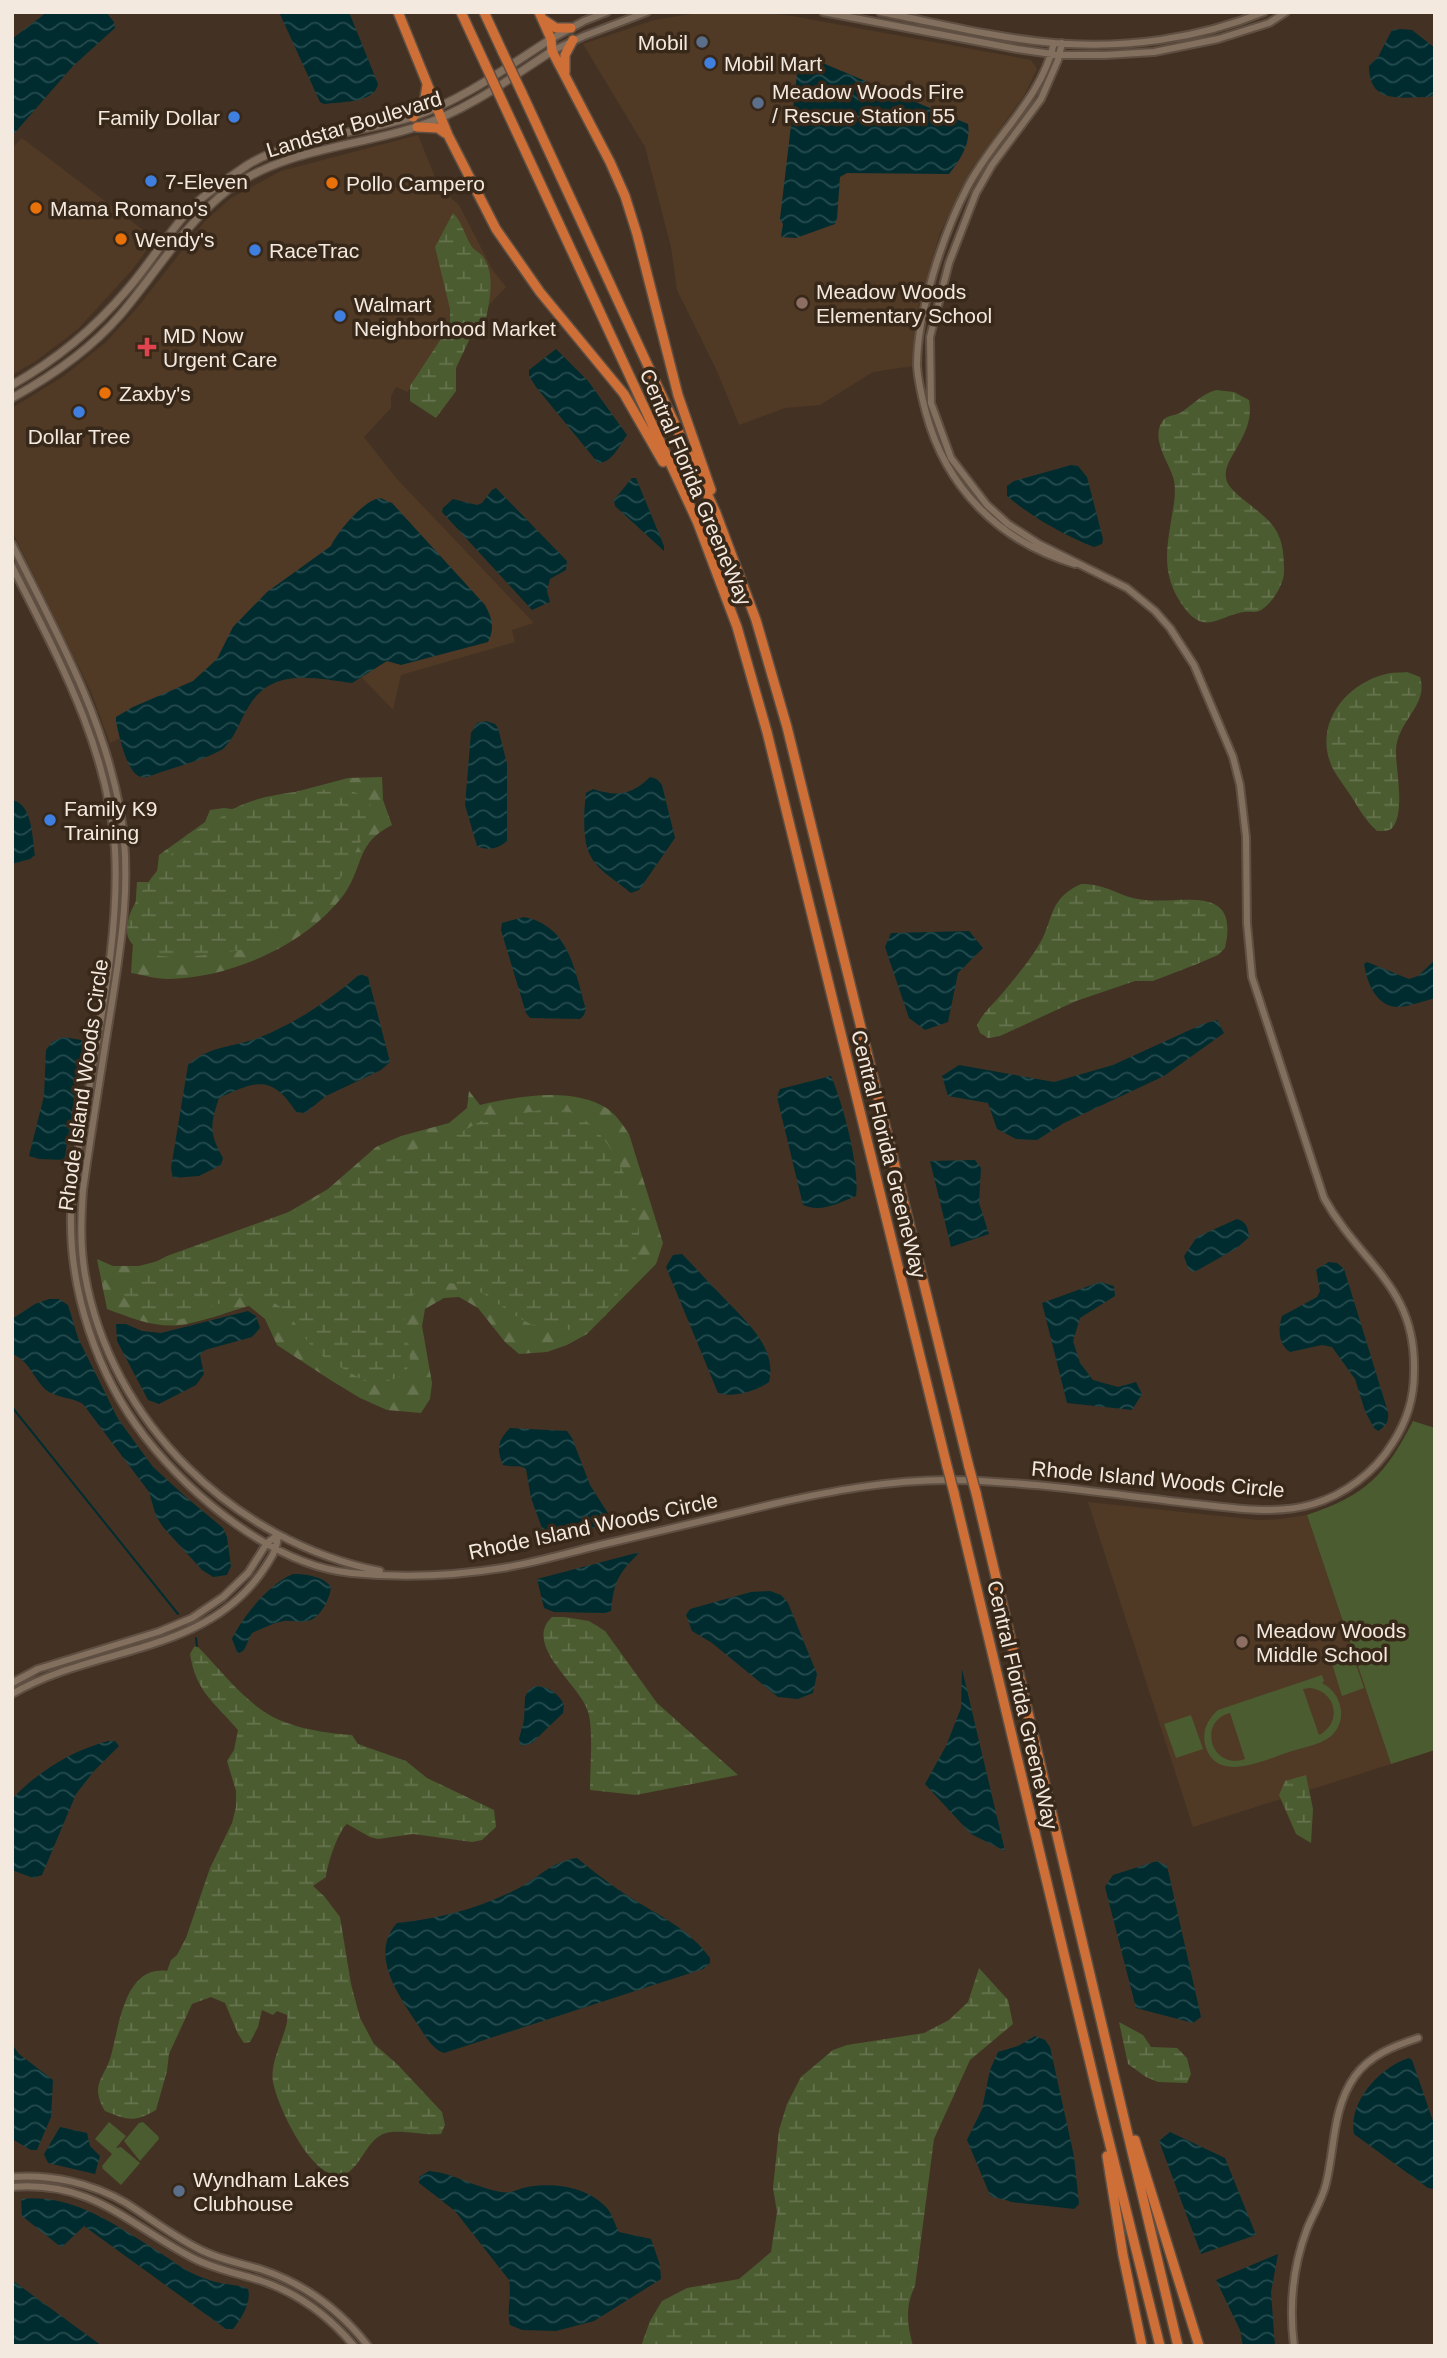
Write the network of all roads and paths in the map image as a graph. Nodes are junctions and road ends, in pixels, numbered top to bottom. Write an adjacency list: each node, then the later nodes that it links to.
1 (398, 12): 19 (highway)
2 (461, 12): 31 (highway, Central Florida GreeneWay, bridge)
3 (484, 12): 28 (highway, Central Florida GreeneWay, bridge)
4 (607, 12): 11 (street, Landstar Boulevard)
5 (647, 12): 13 (street, Landstar Boulevard)
6 (823, 12): 17 (street)
7 (880, 12): 14 (street)
8 (1264, 12): 15 (street)
9 (1286, 12): 17 (street)
10 (539, 14): 11 (highway); 12 (highway)
11 (571, 28): 12 (street, Landstar Boulevard)
12 (551, 39): 16 (highway); 20 (main road, Landstar Boulevard)
13 (573, 40): 16 (street, Landstar Boulevard); 18 (highway)
14 (1054, 43): 15 (street); 17 (street, Rhode Island Woods Circle)
15 (1062, 43): 17 (street, Rhode Island Woods Circle)
16 (552, 51): 18 (highway); 22 (main road, Landstar Boulevard)
17 (1055, 54): 30 (street, Rhode Island Woods Circle); 30 (street, Rhode Island Woods Circle)
18 (565, 74): 28 (highway)
19 (427, 79): 20 (highway); 21 (highway)
20 (437, 107): 21 (main road, Landstar Boulevard); 22 (highway)
21 (413, 117): 25 (main road, Landstar Boulevard)
22 (440, 118): 23 (main road, Landstar Boulevard); 24 (highway)
23 (417, 127): 24 (highway); 26 (main road, Landstar Boulevard)
24 (448, 135): 31 (highway)
25 (12, 385)
26 (12, 398)
27 (12, 544): 32 (street, Rhode Island Woods Circle)
28 (731, 549): 38 (highway, Central Florida GreeneWay, bridge)
29 (12, 566): 33 (street, Rhode Island Woods Circle)
30 (1097, 571): 35 (street, Rhode Island Woods Circle)
31 (737, 627): 39 (highway, Central Florida GreeneWay, bridge)
32 (278, 1535): 33 (street); 34 (street); 35 (street, Rhode Island Woods Circle)
33 (267, 1543): 34 (street, Rhode Island Woods Circle); 36 (street)
34 (277, 1549): 35 (street, Rhode Island Woods Circle); 37 (street)
35 (399, 1574)
36 (12, 1683)
37 (12, 1694)
38 (1096, 1998): 47 (highway, Central Florida GreeneWay); 48 (highway)
39 (1076, 2003): 45 (highway); 46 (highway, Central Florida GreeneWay)
40 (1418, 2038): 49 (street)
41 (12, 2177): 44 (street)
42 (12, 2187): 43 (street)
43 (354, 2346)
44 (368, 2346)
45 (1142, 2346)
46 (1160, 2346)
47 (1178, 2346)
48 (1199, 2346)
49 (1294, 2346)

